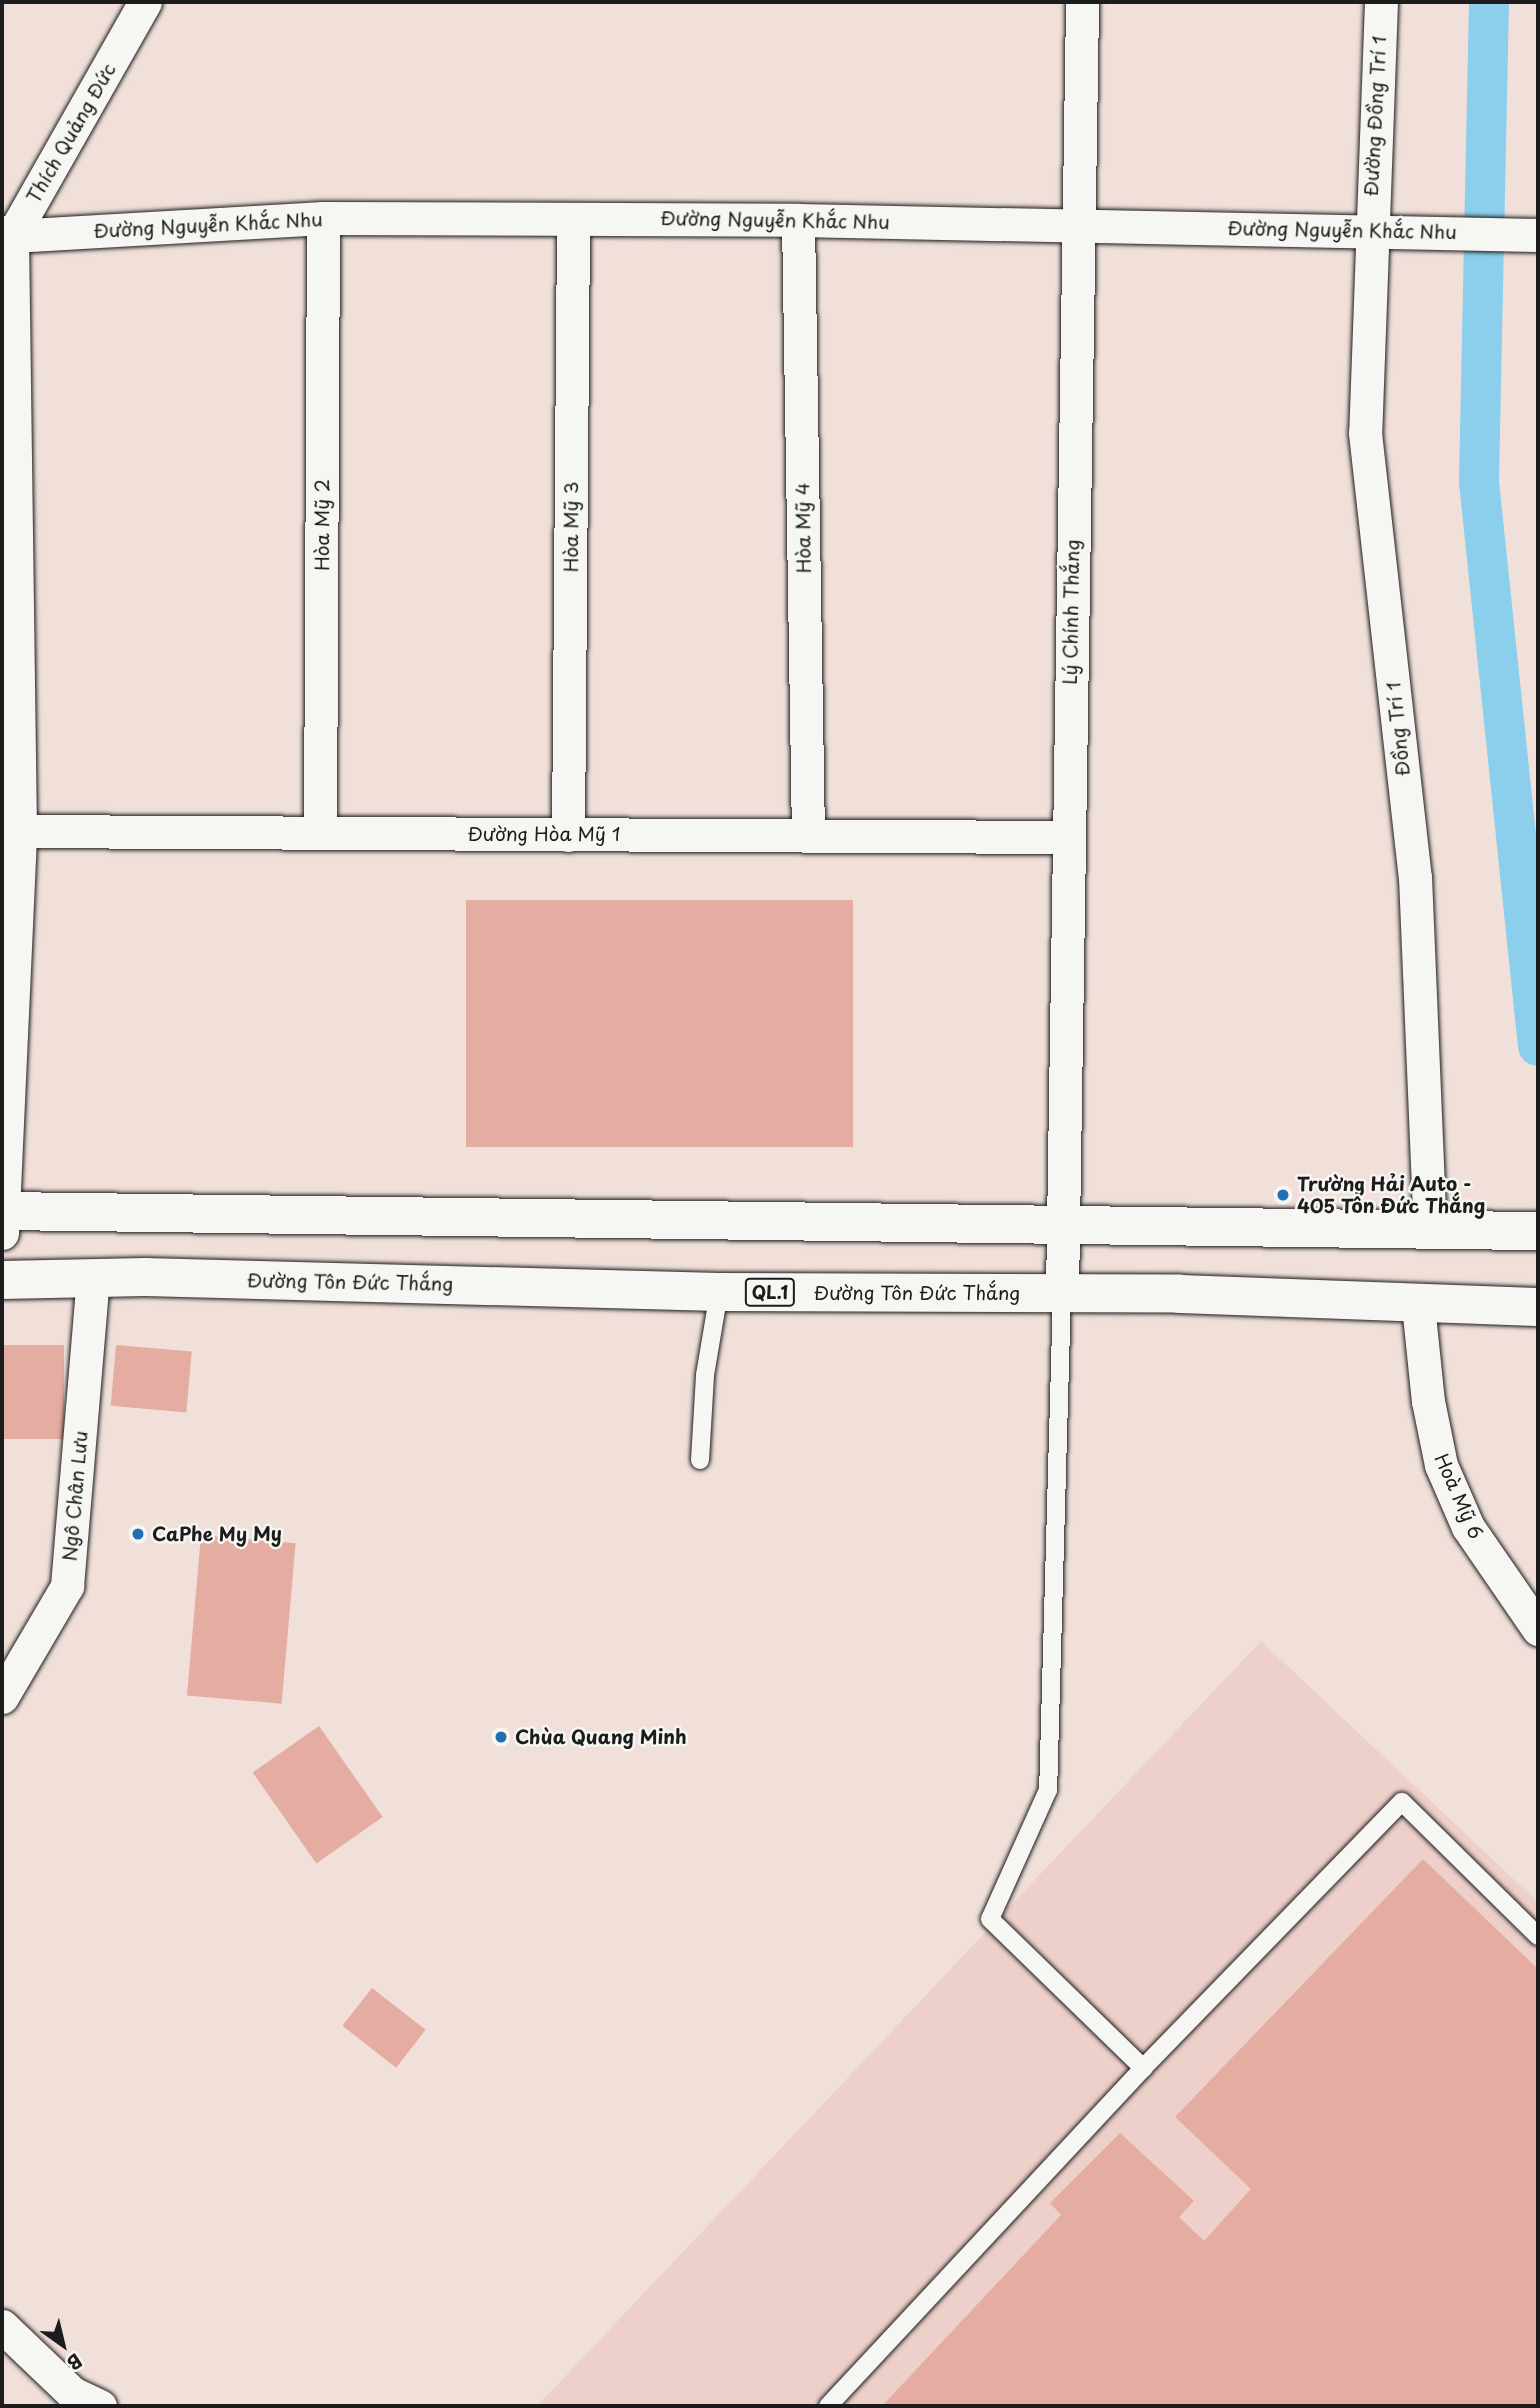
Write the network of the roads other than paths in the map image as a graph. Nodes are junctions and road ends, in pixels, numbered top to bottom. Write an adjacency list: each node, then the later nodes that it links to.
1 (145, 2): 9 (street, Thích Quảng Đức)
2 (1082, 2): 7 (street, Lý Chính Thắng)
3 (1381, 2): 8 (street, Đường Đồng Trí 1)
4 (323, 218): 5 (street, Đường Nguyễn Khắc Nhu); 9 (street, Đường Nguyễn Khắc Nhu); 12 (street, Hòa Mỹ 2)
5 (573, 219): 6 (street, Đường Nguyễn Khắc Nhu); 13 (street, Hòa Mỹ 3)
6 (798, 219): 7 (street, Đường Nguyễn Khắc Nhu); 14 (street, Hòa Mỹ 4)
7 (1077, 225): 8 (street, Đường Nguyễn Khắc Nhu); 15 (street, Lý Chính Thắng)
8 (1369, 230): 10 (street, Đường Nguyễn Khắc Nhu); 18 (street, Đồng Trí 1)
9 (7, 234): 11 (street)
10 (1538, 235)
11 (20, 831): 12 (street, Đường Hòa Mỹ 1); 16 (street)
12 (320, 833): 13 (street, Đường Hòa Mỹ 1)
13 (568, 835): 14 (street, Đường Hòa Mỹ 1)
14 (808, 836): 15 (street, Đường Hòa Mỹ 1)
15 (1067, 837): 17 (street, Lý Chính Thắng)
16 (2, 1218): 17 (highway)
17 (1060, 1223): 18 (highway); 23 (street, Lý Chính Thắng)
18 (1430, 1229): 19 (highway)
19 (1538, 1231)
20 (93, 1278): 21 (highway, Đường Tôn Đức Thắng / QL.1); 22 (highway, Đường Tôn Đức Thắng / QL.1); 28 (street, Ngô Chân Lưu)
21 (2, 1280)
22 (719, 1292): 23 (highway, Đường Tôn Đức Thắng / QL.1); 26 (lane)
23 (1062, 1293): 24 (highway, Đường Tôn Đức Thắng / QL.1); 30 (lane)
24 (1418, 1306): 25 (highway, Đường Tôn Đức Thắng / QL.1); 27 (street, Hoà Mỹ 6)
25 (1538, 1307)
26 (700, 1460)
27 (1538, 1629)
28 (2, 1697)
29 (1538, 1936): 30 (lane)
30 (1143, 2068): 33 (lane)
31 (2, 2326): 32 (street)
32 (100, 2406)
33 (828, 2406)

